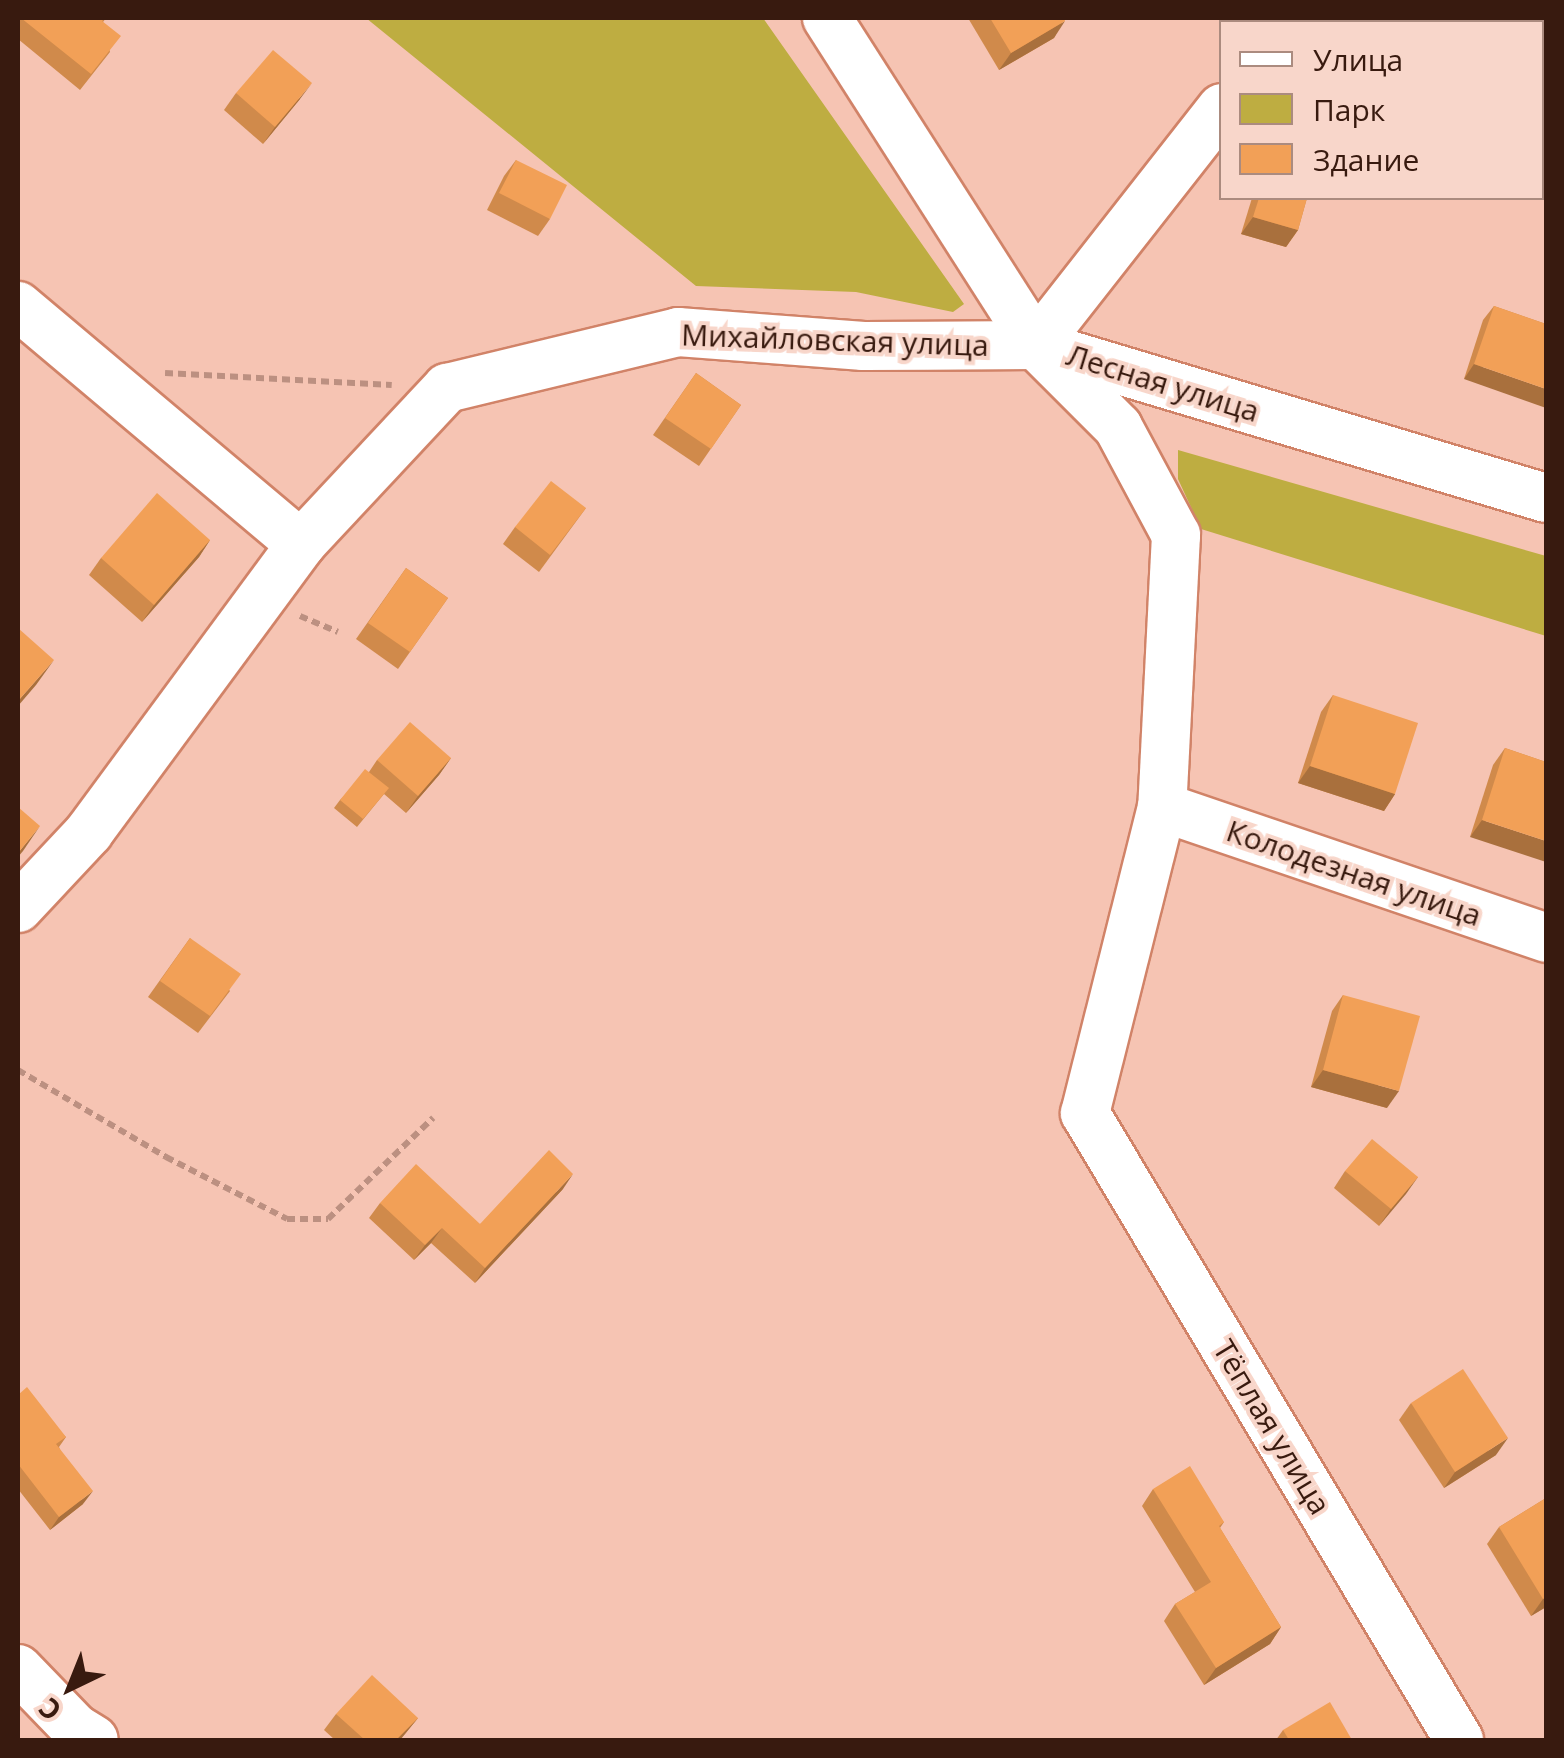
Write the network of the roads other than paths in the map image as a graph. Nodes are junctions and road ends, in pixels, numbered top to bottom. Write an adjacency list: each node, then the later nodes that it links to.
1 (828, 18): 4 (street, Лесная улица)
2 (1219, 112): 4 (street)
3 (18, 306): 6 (street)
4 (1036, 345): 5 (street, Лесная улица); 6 (street, Михайловская улица); 7 (street)
5 (1546, 498)
6 (301, 544): 8 (street)
7 (1162, 806): 9 (street, Колодезная улица); 12 (street, Тёплая улица)
8 (18, 908)
9 (1546, 938)
10 (18, 1669): 11 (street)
11 (94, 1740)
12 (1459, 1740)

